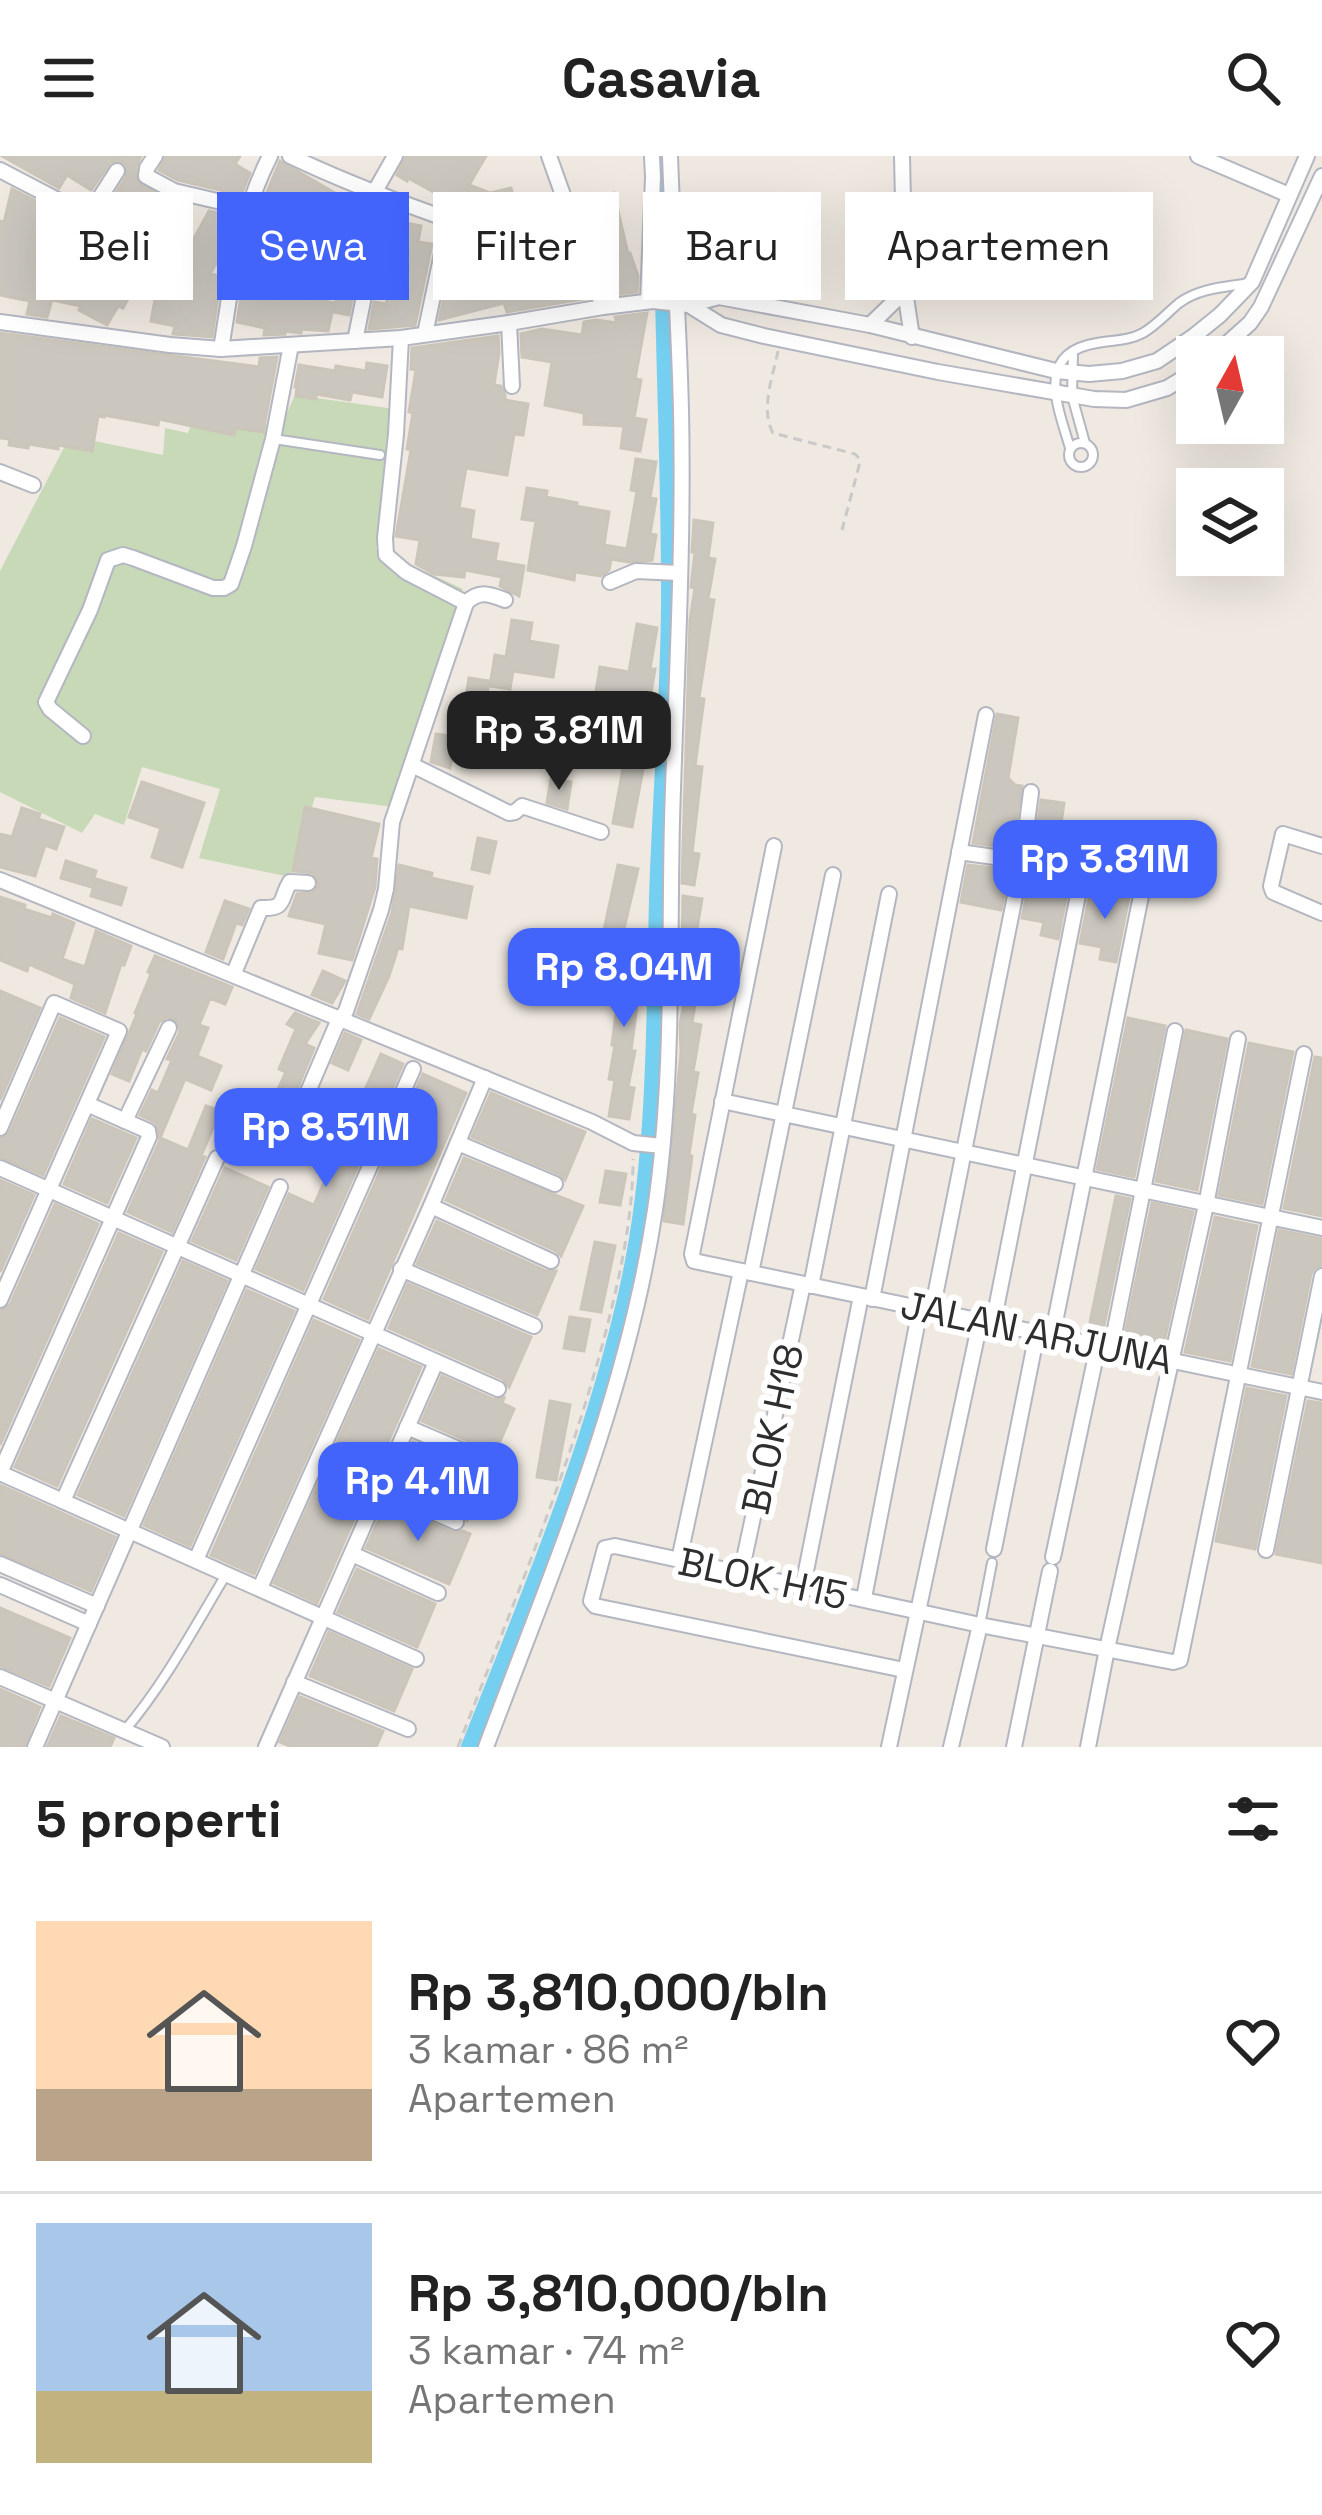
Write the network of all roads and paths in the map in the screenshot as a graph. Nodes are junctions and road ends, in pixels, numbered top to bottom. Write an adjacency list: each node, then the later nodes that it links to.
1 (155, 156): 20 (street)
2 (271, 156): 14 (street)
3 (290, 156): 15 (street)
4 (395, 156): 16 (street)
5 (549, 156): 17 (street)
6 (652, 156): 28 (street)
7 (670, 156): 28 (street)
8 (902, 156): 18 (street)
9 (1198, 156): 19 (street)
10 (1307, 156): 19 (street)
11 (0, 170): 12 (street)
12 (117, 171)
13 (1322, 176): 35 (street)
14 (254, 192)
15 (372, 192)
16 (380, 192)
17 (559, 192)
18 (903, 192)
19 (1289, 195): 21 (street)
20 (217, 201)
21 (1252, 282): 44 (street); 44 (lane)
22 (433, 290): 34 (street)
23 (229, 300): 42 (street)
24 (362, 300): 39 (street)
25 (600, 300): 29 (street)
26 (896, 300): 33 (street)
27 (906, 300): 36 (street)
28 (667, 303): 29 (street); 30 (street); 38 (street); 56 (street)
29 (603, 307): 32 (street)
30 (788, 310): 33 (street); 38 (street)
31 (0, 322): 42 (street)
32 (509, 323): 34 (street); 46 (street)
33 (870, 325): 36 (street)
34 (425, 334): 37 (street)
35 (1235, 336)
36 (912, 337): 40 (street)
37 (401, 338): 39 (street); 59 (street)
38 (780, 338): 43 (street); 55 (path)
39 (355, 341): 41 (street)
40 (942, 343): 43 (street); 44 (street)
41 (291, 345): 42 (street); 49 (street)
42 (221, 349)
43 (938, 372): 47 (street)
44 (1064, 372): 47 (lane); 48 (lane)
45 (1176, 383): 48 (street)
46 (512, 386)
47 (1054, 392): 48 (street); 51 (lane)
48 (1072, 396): 50 (lane)
49 (273, 439): 52 (lane); 61 (street)
50 (1085, 443): 51 (lane); 51 (lane)
51 (1070, 448)
52 (380, 455)
53 (0, 472): 54 (street)
54 (33, 485)
55 (842, 530)
56 (677, 572): 57 (street); 93 (street)
57 (610, 582)
58 (505, 600): 59 (street)
59 (466, 604): 62 (street)
60 (986, 715): 67 (street)
61 (83, 736)
62 (412, 765): 64 (street); 76 (street)
63 (1031, 792): 68 (street)
64 (601, 832)
65 (773, 846): 83 (street)
66 (1322, 846): 74 (street)
67 (959, 852): 68 (street); 91 (street)
68 (1022, 861): 70 (street); 94 (street)
69 (832, 874): 86 (street)
70 (1082, 875): 96 (street); 98 (street)
71 (0, 880): 75 (street)
72 (308, 883): 75 (street)
73 (889, 894): 89 (street, BLOK H18)
74 (1322, 913)
75 (234, 974): 76 (street)
76 (341, 1019): 82 (street); 85 (street)
77 (169, 1028): 87 (street)
78 (1175, 1031): 102 (street)
79 (1238, 1040): 103 (street)
80 (1304, 1054): 106 (street)
81 (413, 1069): 117 (street)
82 (484, 1078): 90 (street); 92 (street)
83 (722, 1101): 86 (street); 111 (street, JALAN ARJUNA)
84 (87, 1104): 87 (street); 88 (street); 101 (street)
85 (301, 1108)
86 (782, 1114): 89 (street); 111 (street)
87 (124, 1121): 105 (street)
88 (0, 1128)
89 (844, 1128): 91 (street); 114 (street, BLOK H18)
90 (630, 1140): 93 (street); 169 (path)
91 (904, 1141): 94 (street); 115 (street)
92 (458, 1143): 99 (street); 104 (street)
93 (658, 1146): 170 (street)
94 (961, 1154): 96 (street); 118 (street)
95 (217, 1158): 108 (street)
96 (1024, 1166): 98 (street); 119 (street)
97 (0, 1168): 101 (street)
98 (1082, 1179): 102 (street); 122 (street)
99 (555, 1184)
100 (280, 1187): 112 (street)
101 (50, 1191): 105 (street); 116 (street)
102 (1143, 1192): 103 (street); 123 (street)
103 (1206, 1205): 106 (street); 124 (street)
104 (431, 1206): 109 (street); 110 (street)
105 (113, 1218): 108 (street); 132 (street)
106 (1270, 1218): 107 (street); 126 (street)
107 (1322, 1228)
108 (176, 1245): 112 (street); 134 (street)
109 (551, 1262)
110 (401, 1269): 120 (street); 121 (street)
111 (746, 1272): 114 (street, JALAN ARJUNA); 141 (street)
112 (242, 1275): 117 (street); 136 (street)
113 (1322, 1276): 127 (street)
114 (807, 1285): 115 (street, JALAN ARJUNA); 144 (street, BLOK H18)
115 (867, 1298): 118 (street, JALAN ARJUNA); 146 (street)
116 (0, 1300)
117 (308, 1304): 121 (street); 140 (street)
118 (926, 1310): 119 (street, JALAN ARJUNA); 149 (street)
119 (986, 1323): 122 (street, JALAN ARJUNA); 151 (street)
120 (534, 1327)
121 (373, 1332): 125 (street); 147 (street)
122 (1045, 1335): 123 (street, JALAN ARJUNA); 139 (street)
123 (1105, 1348): 124 (street, JALAN ARJUNA); 155 (street)
124 (1171, 1360): 126 (street, JALAN ARJUNA); 156 (street)
125 (436, 1362): 128 (street); 130 (street)
126 (1237, 1375): 127 (street, JALAN ARJUNA); 156 (street, BLOK H15)
127 (1299, 1388): 129 (street, JALAN ARJUNA); 137 (street)
128 (498, 1389)
129 (1322, 1392)
130 (407, 1427): 131 (street); 133 (street)
131 (484, 1460)
132 (0, 1473): 134 (street)
133 (382, 1490): 135 (street); 138 (street)
134 (63, 1501): 136 (street)
135 (456, 1522)
136 (130, 1530): 140 (street); 150 (street)
137 (1266, 1550)
138 (352, 1554): 148 (street); 152 (street)
139 (993, 1556): 154 (lane)
140 (196, 1560): 143 (street)
141 (679, 1560): 144 (street, BLOK H15); 158 (street, BLOK H15)
142 (0, 1564): 150 (street)
143 (226, 1573): 147 (street); 163 (lane)
144 (741, 1573): 146 (street, BLOK H15)
145 (0, 1586): 153 (street)
146 (803, 1586): 149 (street, BLOK H15)
147 (260, 1588): 152 (street)
148 (438, 1593)
149 (864, 1598): 151 (street, BLOK H15)
150 (97, 1606): 153 (street)
151 (917, 1610): 154 (street, BLOK H15); 158 (street)
152 (323, 1616): 157 (street); 160 (street)
153 (89, 1624): 161 (street)
154 (980, 1625): 155 (street, BLOK H15); 172 (street)
155 (1037, 1636): 156 (street, BLOK H15); 173 (street)
156 (1107, 1649): 174 (street)
157 (416, 1659)
158 (904, 1670): 171 (street)
159 (0, 1677): 161 (street)
160 (294, 1682): 162 (street); 164 (street)
161 (55, 1701): 163 (street); 165 (street)
162 (408, 1729)
163 (124, 1731): 166 (street); 167 (street)
164 (268, 1743): 168 (street)
165 (35, 1747)
166 (116, 1747)
167 (162, 1747)
168 (285, 1747)
169 (458, 1747)
170 (486, 1747)
171 (890, 1747)
172 (951, 1747)
173 (1014, 1747)
174 (1088, 1747)

